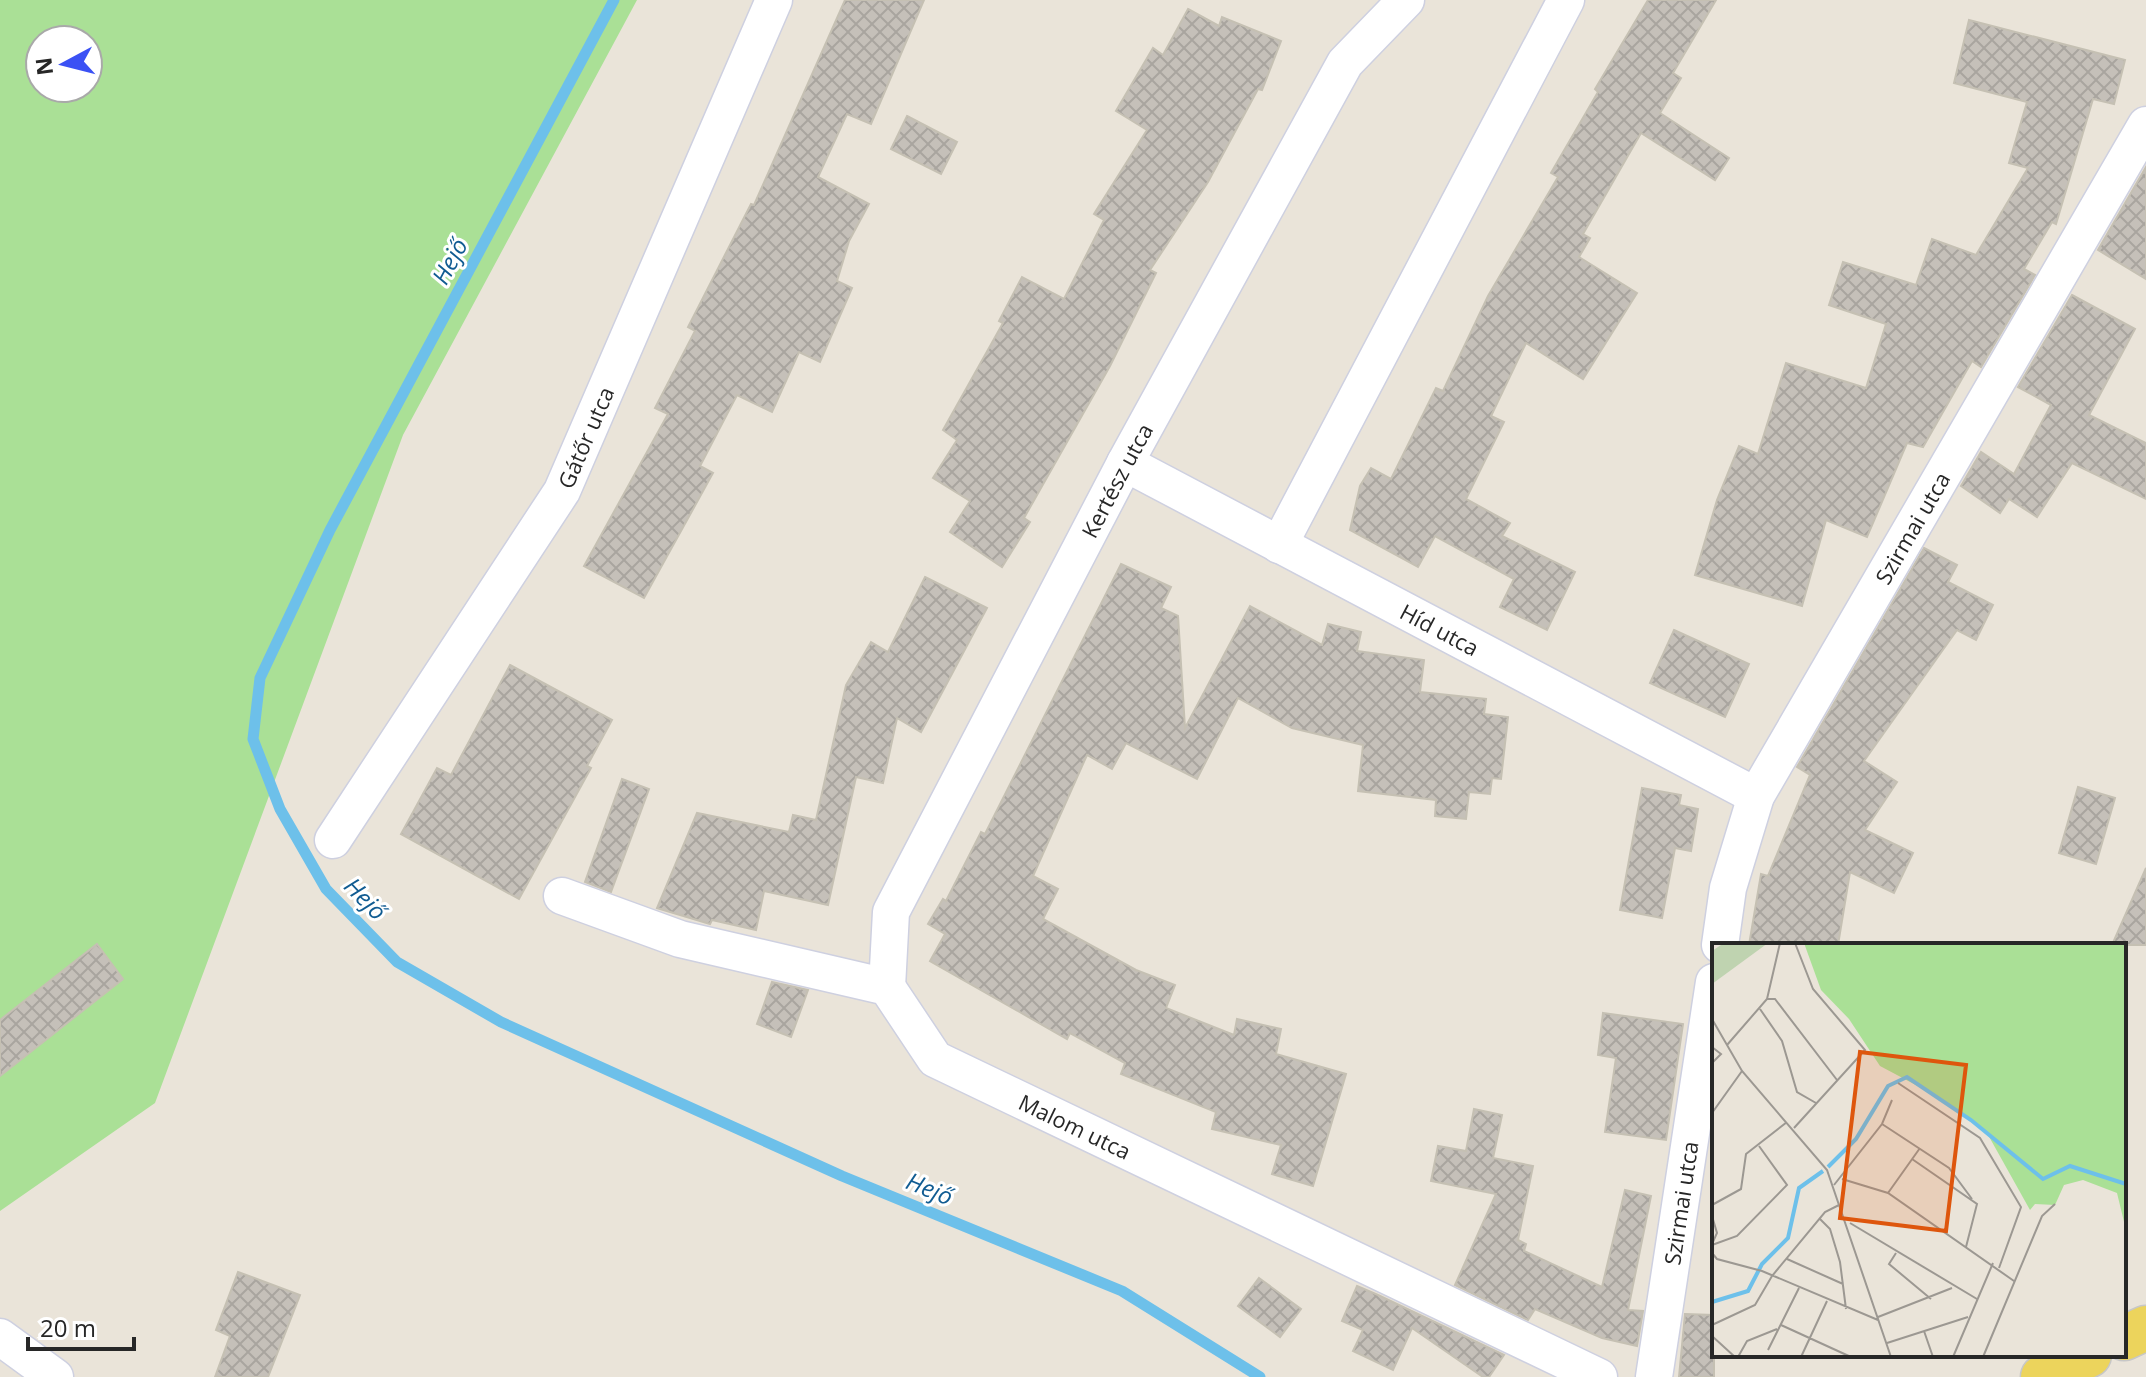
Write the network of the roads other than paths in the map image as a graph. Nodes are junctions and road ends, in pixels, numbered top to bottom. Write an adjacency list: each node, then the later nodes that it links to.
1 (774, 0): 8 (street, Gátőr utca)
2 (1406, 0): 5 (street, Kertész utca)
3 (1566, 0): 6 (street)
4 (2146, 125): 7 (street, Szirmai utca)
5 (1125, 463): 6 (street, Híd utca); 11 (street, Kertész utca)
6 (1279, 545): 7 (street, Híd utca)
7 (1756, 796): 10 (street, Szirmai utca)
8 (333, 840)
9 (562, 896): 11 (street)
10 (1720, 943)
11 (887, 987): 18 (street, Malom utca)
12 (1712, 995): 19 (street, Szirmai utca)
13 (2146, 1328): 15 (main road)
14 (0, 1337): 17 (street)
15 (2126, 1337)
16 (2085, 1357): 20 (main road)
17 (55, 1377)
18 (1599, 1377)
19 (1654, 1377)
20 (2043, 1377)

